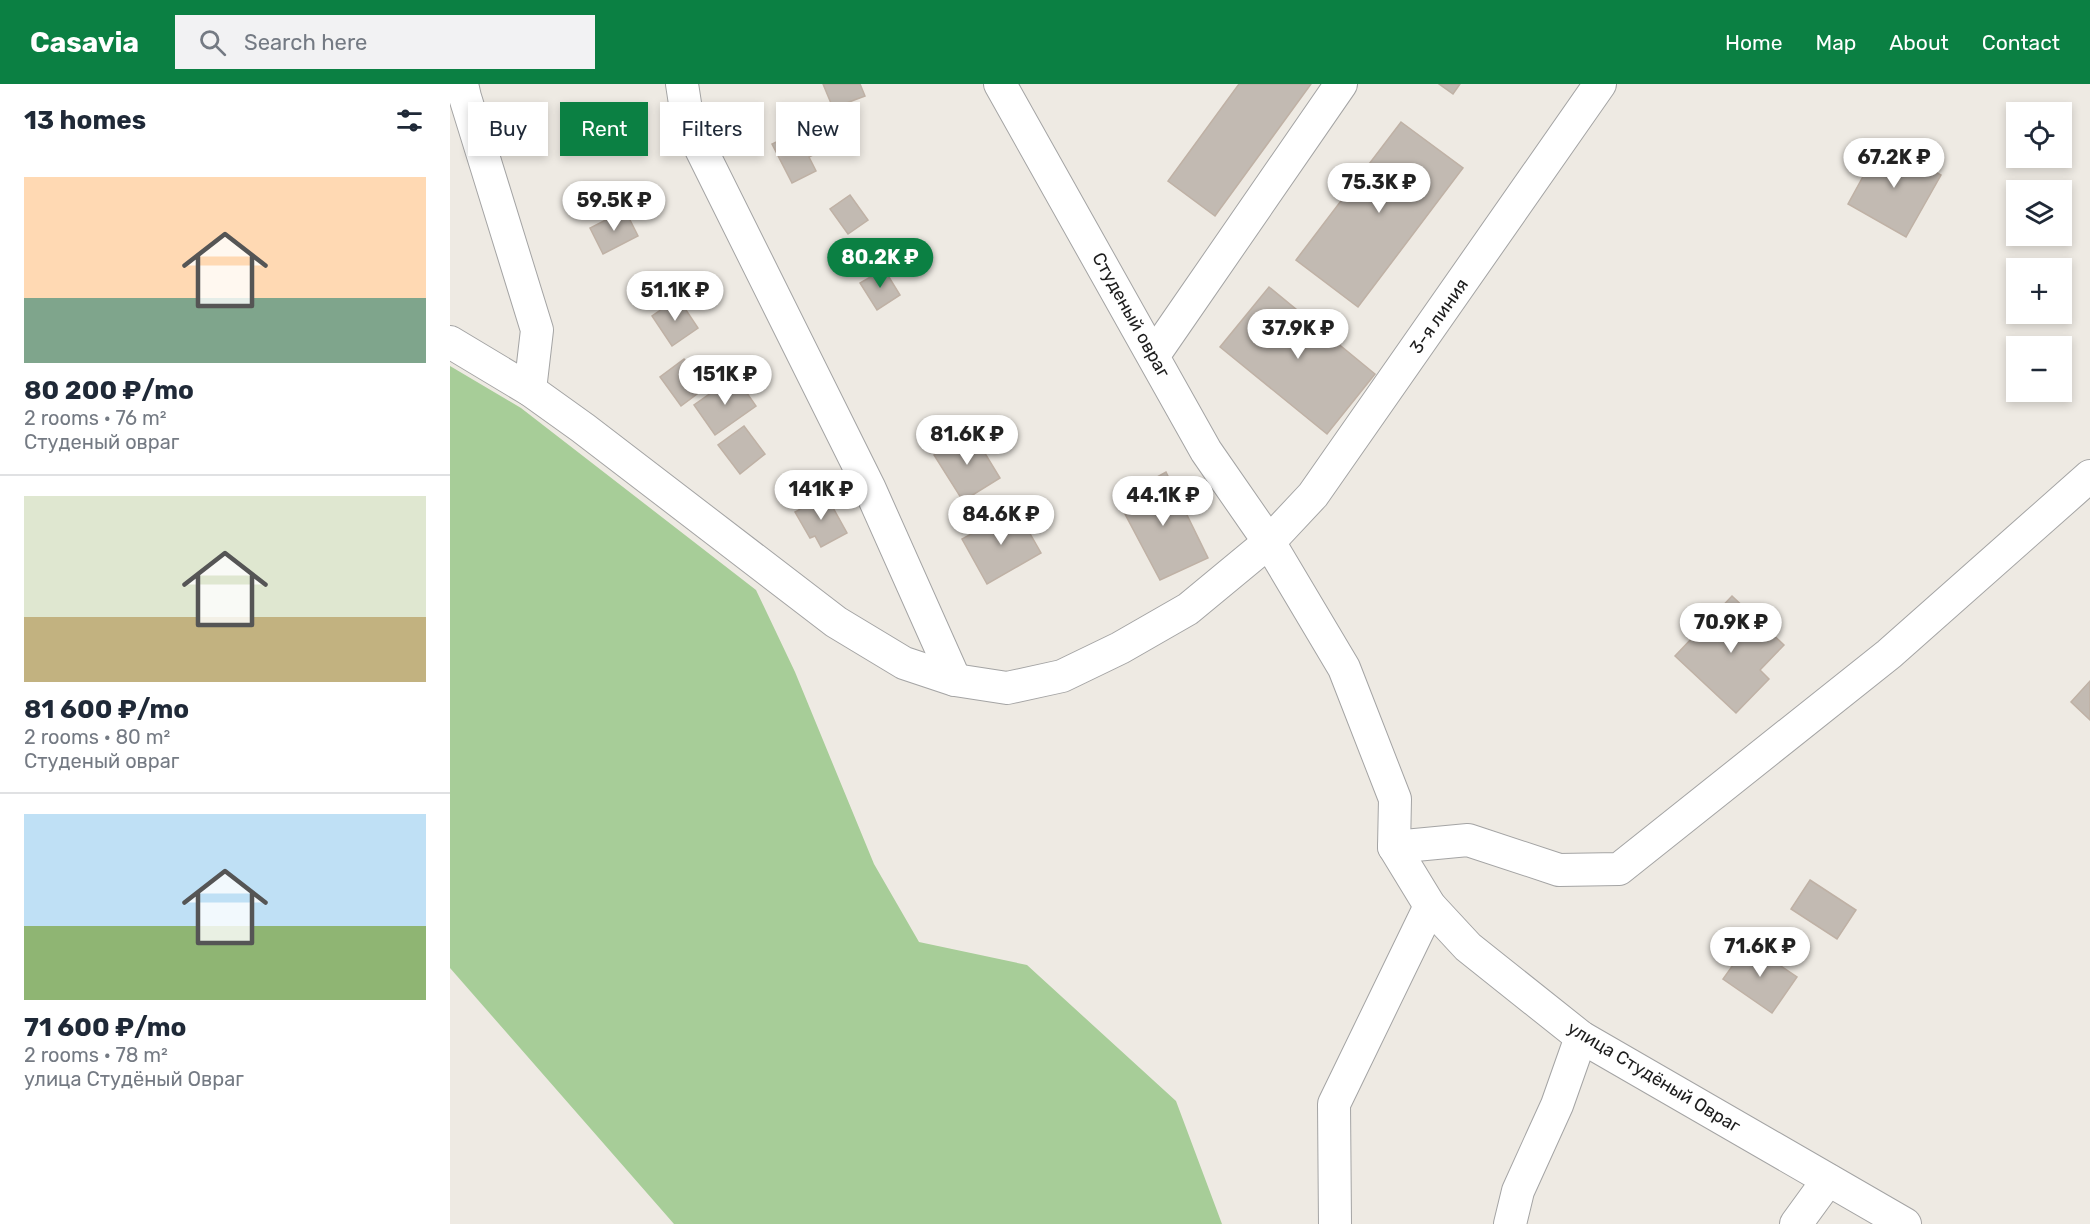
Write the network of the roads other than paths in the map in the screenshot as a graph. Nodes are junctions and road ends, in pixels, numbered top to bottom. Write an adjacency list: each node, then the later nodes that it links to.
1 (462, 84): 8 (street)
2 (682, 84): 11 (street)
3 (1000, 84): 7 (street, Студеный овраг)
4 (1341, 84): 7 (street)
5 (1600, 84): 10 (street, 3-я линия)
6 (450, 342): 8 (street, 3-я линия)
7 (1154, 356): 10 (street, Студеный овраг)
8 (530, 390): 11 (street, 3-я линия)
9 (2090, 476): 12 (street)
10 (1269, 542): 11 (street, 3-я линия); 12 (street)
11 (955, 680)
12 (1394, 847): 13 (street, улица Студёный Овраг)
13 (1430, 906): 14 (street, улица Студёный Овраг); 16 (street)
14 (1581, 1037): 15 (street, улица Студёный Овраг); 17 (street)
15 (1828, 1180): 18 (street); 19 (street, улица Студёный Овраг)
16 (1335, 1224)
17 (1510, 1224)
18 (1796, 1224)
19 (1905, 1224)

